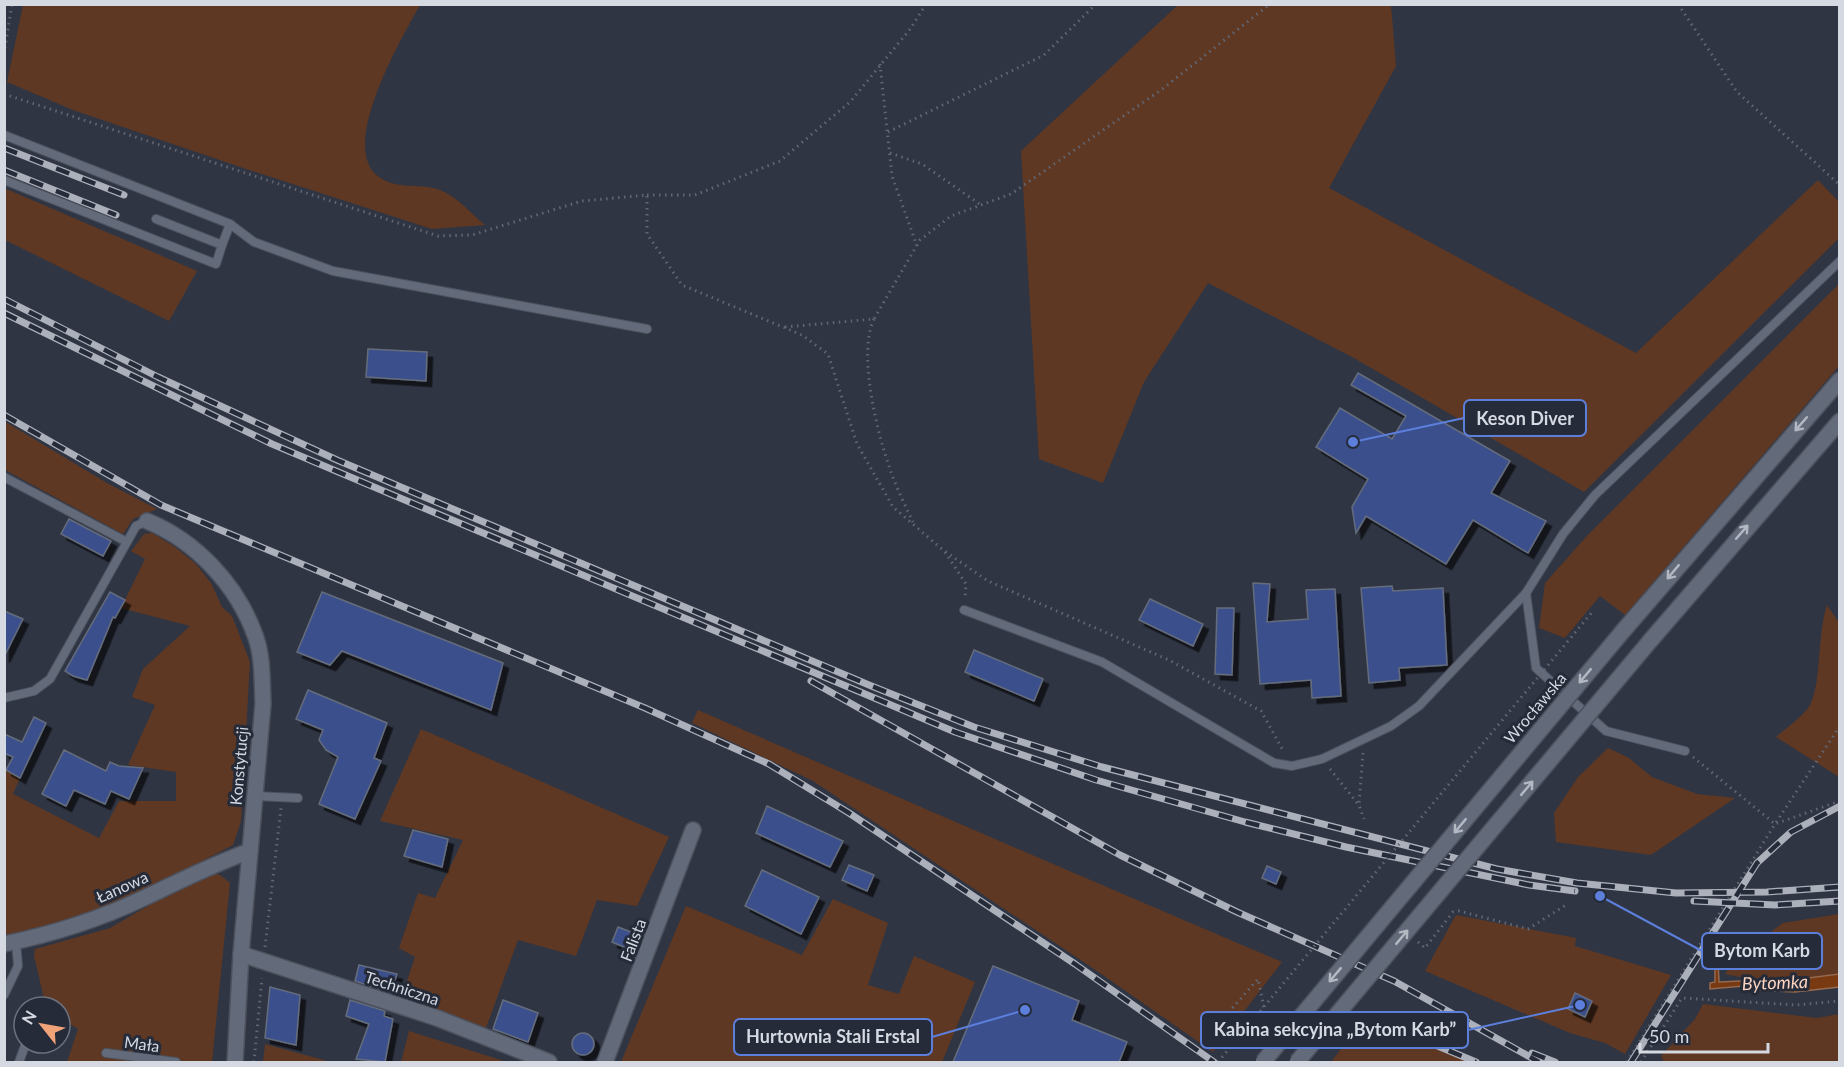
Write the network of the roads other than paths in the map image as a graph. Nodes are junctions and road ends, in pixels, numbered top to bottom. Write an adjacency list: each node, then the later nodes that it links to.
1 (4, 135): 4 (lane)
2 (4, 180): 5 (lane)
3 (156, 219): 5 (lane)
4 (230, 224): 5 (lane); 7 (lane)
5 (222, 245)
6 (1839, 261): 13 (lane)
7 (647, 328)
8 (1839, 380): 29 (main road, Wrocławska, one-way to 29, bridge)
9 (1839, 421): 30 (main road, one-way to 9, bridge)
10 (4, 477): 12 (lane)
11 (147, 521): 12 (lane); 17 (main road, Konstytucji)
12 (127, 542): 15 (lane)
13 (1526, 593): 14 (lane); 16 (lane)
14 (964, 610)
15 (4, 698)
16 (1685, 751)
17 (255, 796): 18 (lane); 20 (main road, Konstytucji)
18 (298, 798)
19 (693, 830): 28 (main road, Falista)
20 (250, 851): 21 (main road, Łanowa); 22 (main road, Konstytucji)
21 (10, 943): 23 (lane)
22 (241, 954): 26 (main road, Konstytucji); 27 (main road, Techniczna)
23 (4, 995)
24 (106, 1053): 25 (lane, Mała)
25 (176, 1062)
26 (235, 1062)
27 (549, 1062)
28 (605, 1062)
29 (1263, 1062)
30 (1297, 1062)

